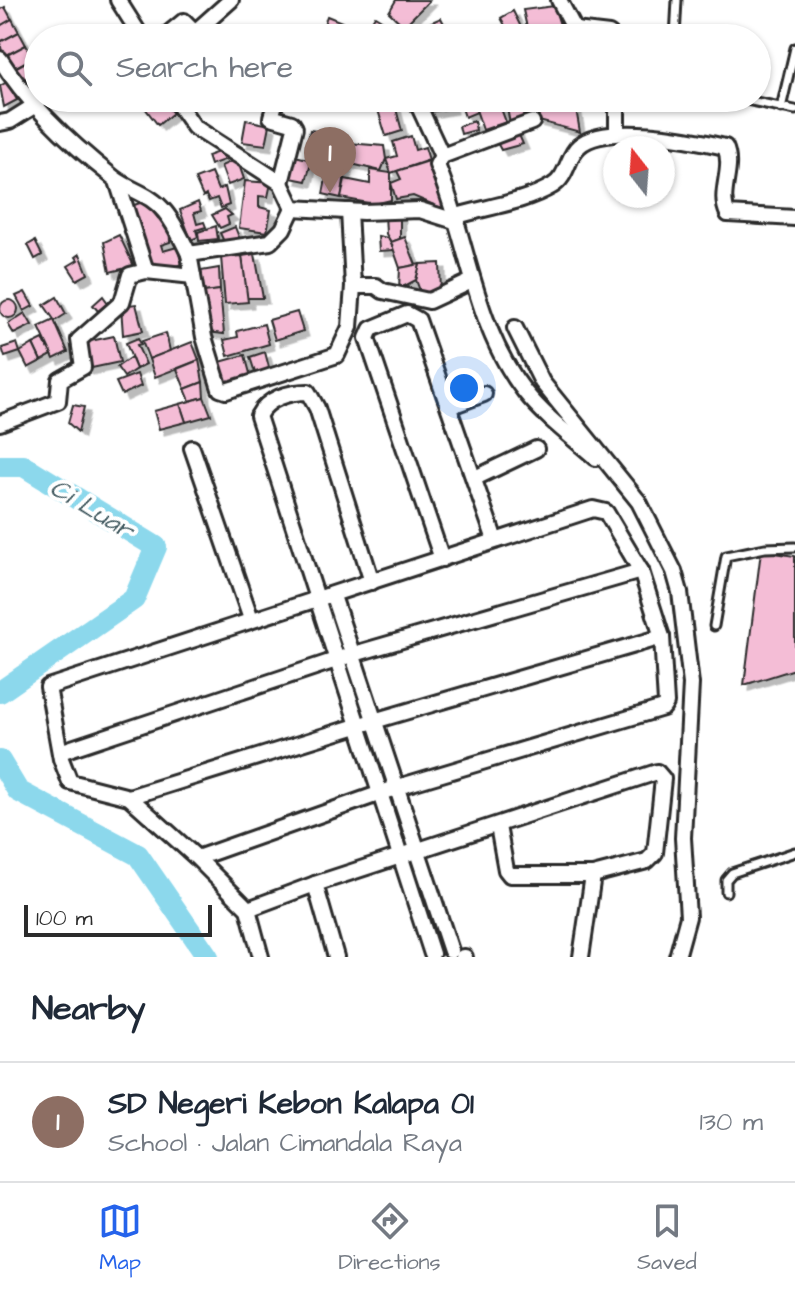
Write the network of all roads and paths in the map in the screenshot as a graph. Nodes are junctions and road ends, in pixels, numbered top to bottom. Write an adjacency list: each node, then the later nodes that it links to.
1 (118, 0): 5 (street)
2 (231, 0): 6 (street)
3 (559, 0): 7 (street)
4 (677, 0): 8 (lane)
5 (133, 24)
6 (204, 24)
7 (572, 24)
8 (676, 24)
9 (795, 48): 11 (lane)
10 (0, 59): 12 (street)
11 (791, 82): 14 (lane)
12 (24, 88)
13 (771, 106): 14 (lane)
14 (781, 108): 15 (lane)
15 (795, 110)
16 (24, 112): 23 (street)
17 (44, 112): 26 (street)
18 (184, 112): 27 (street)
19 (273, 112): 27 (street)
20 (422, 112): 25 (street)
21 (617, 112): 24 (street)
22 (532, 122): 25 (street)
23 (0, 123)
24 (617, 132): 30 (street); 31 (street)
25 (442, 156): 31 (street)
26 (117, 181): 32 (street); 33 (street)
27 (281, 183): 28 (street)
28 (293, 208): 29 (street); 32 (street)
29 (349, 211): 31 (street); 36 (street)
30 (795, 218)
31 (457, 219): 35 (street)
32 (189, 254): 34 (street)
33 (146, 271): 34 (street); 40 (street)
34 (193, 276): 36 (street)
35 (472, 281): 36 (street); 43 (street)
36 (353, 286)
37 (515, 328): 43 (street)
38 (484, 394): 39 (street)
39 (449, 407): 44 (street); 47 (street)
40 (0, 423)
41 (192, 448): 52 (street)
42 (536, 449): 44 (street)
43 (616, 472): 76 (street)
44 (475, 478): 45 (street)
45 (495, 540): 47 (street); 48 (street)
46 (795, 547): 53 (lane)
47 (442, 559): 49 (street)
48 (641, 571): 54 (street); 55 (street)
49 (372, 582): 50 (street); 51 (street)
50 (333, 596): 51 (street); 55 (street)
51 (318, 600): 52 (street); 56 (street)
52 (251, 619): 59 (street)
53 (714, 626)
54 (662, 637): 57 (street); 60 (street)
55 (354, 654): 56 (street); 57 (street)
56 (338, 659): 58 (street); 59 (street)
57 (375, 720): 58 (street); 60 (street)
58 (360, 725): 61 (street); 62 (street)
59 (60, 752): 62 (street)
60 (398, 787): 61 (street); 65 (street)
61 (382, 793): 65 (street); 66 (street)
62 (129, 797): 66 (street)
63 (498, 826): 65 (street); 67 (street); 67 (street)
64 (795, 852): 69 (lane)
65 (409, 853): 68 (street); 71 (street); 72 (street)
66 (197, 858): 70 (street)
67 (593, 875): 75 (street)
68 (315, 884): 70 (street); 74 (street)
69 (726, 892)
70 (248, 909): 73 (street)
71 (461, 955): 72 (street)
72 (430, 956)
73 (261, 957)
74 (336, 957)
75 (581, 957)
76 (677, 957)

